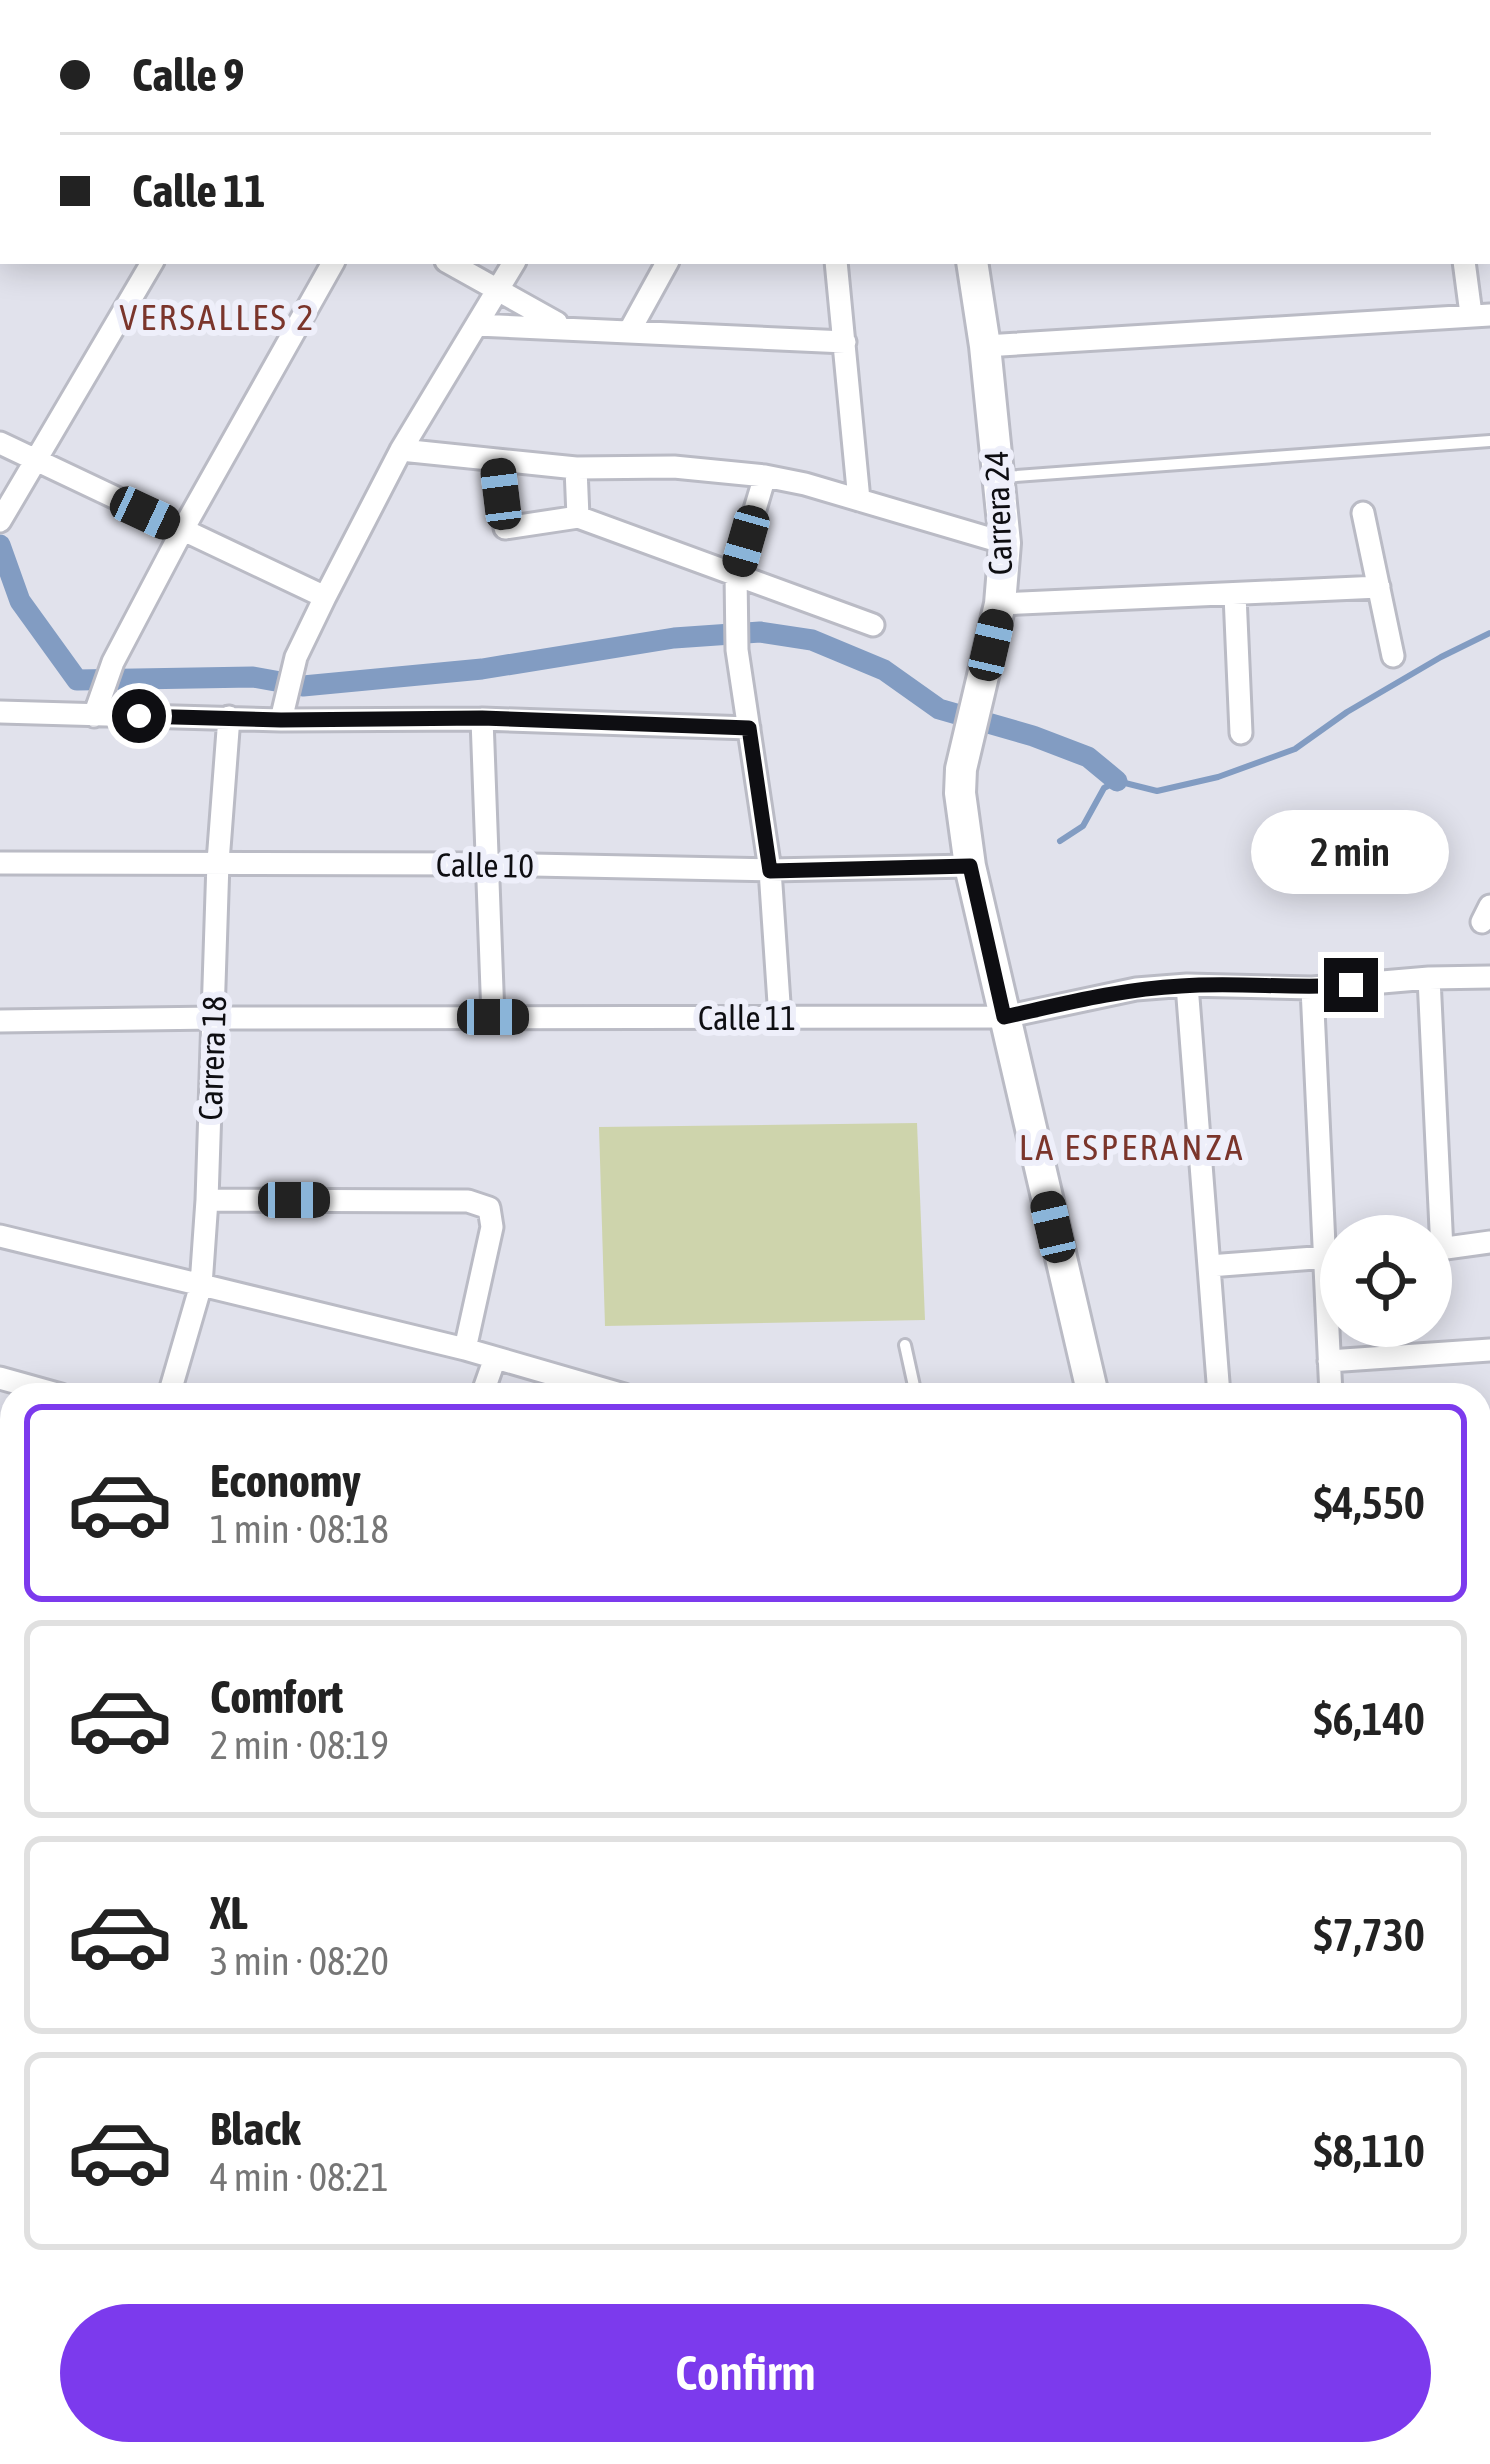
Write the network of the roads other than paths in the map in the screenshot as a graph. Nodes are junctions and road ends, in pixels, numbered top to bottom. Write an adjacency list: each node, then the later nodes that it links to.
1 (151, 264): 19 (street)
2 (332, 264): 28 (street)
3 (451, 264): 9 (street)
4 (513, 264): 9 (street)
5 (666, 264): 13 (street)
6 (836, 264): 14 (street)
7 (972, 264): 15 (street, Carrera 24)
8 (1465, 264): 10 (street)
9 (497, 290): 11 (street); 12 (street)
10 (1481, 314): 15 (street)
11 (477, 325): 12 (street); 18 (street)
12 (562, 327): 13 (street)
13 (630, 330): 14 (street)
14 (845, 342): 24 (street)
15 (985, 346): 23 (street, Carrera 24)
16 (1490, 441): 23 (lane)
17 (0, 443): 19 (street)
18 (401, 450): 20 (street); 33 (street)
19 (34, 460): 27 (street); 28 (street)
20 (497, 460): 21 (street); 26 (street)
21 (576, 468): 22 (street); 26 (street)
22 (764, 476): 24 (street); 30 (street)
23 (1000, 478): 29 (street, Carrera 24)
24 (859, 500): 29 (street)
25 (1363, 513): 31 (street)
26 (578, 517): 30 (street)
27 (0, 521)
28 (182, 531): 33 (street); 38 (street)
29 (1005, 543): 34 (street, Carrera 24)
30 (736, 573): 35 (street); 42 (street)
31 (1379, 587): 32 (street); 36 (street)
32 (1235, 595): 34 (street); 43 (street)
33 (325, 597): 41 (street)
34 (1000, 604): 47 (street, Carrera 24)
35 (873, 625)
36 (1393, 656)
37 (0, 712): 38 (street)
38 (94, 716): 39 (street)
39 (229, 717): 41 (street); 44 (street, Carrera 18)
40 (482, 718): 41 (street); 42 (street); 46 (street)
41 (281, 720)
42 (749, 728): 48 (street)
43 (1241, 733)
44 (218, 862): 45 (street, Calle 10); 46 (street, Calle 10); 55 (street, Carrera 18)
45 (0, 863)
46 (489, 865): 48 (street, Calle 10); 53 (street)
47 (970, 866): 48 (street, Calle 10); 54 (street, Carrera 24)
48 (770, 871): 56 (street)
49 (1490, 977): 50 (street, Calle 11)
50 (1429, 978): 52 (street, Calle 11); 60 (street)
51 (1187, 985): 52 (street, Calle 11); 54 (street, Calle 11); 65 (street)
52 (1312, 988): 59 (street)
53 (493, 1017): 55 (street, Calle 11); 56 (street, Calle 11)
54 (1004, 1017): 56 (street, Calle 11); 77 (street, Carrera 24)
55 (214, 1018): 57 (street, Calle 11); 58 (street, Carrera 18)
56 (780, 1018)
57 (0, 1021)
58 (207, 1200): 66 (street, Carrera 18); 69 (street)
59 (1329, 1215)
60 (1436, 1215)
61 (0, 1236): 66 (street)
62 (1490, 1242): 63 (street)
63 (1452, 1248)
64 (1320, 1258): 65 (street)
65 (1209, 1266): 78 (street)
66 (200, 1285): 69 (street); 73 (street, Carrera 18)
67 (904, 1345): 76 (lane)
68 (1329, 1347): 72 (street)
69 (465, 1349): 71 (street)
70 (1490, 1350): 72 (street)
71 (495, 1358): 74 (street); 75 (street)
72 (1329, 1361): 79 (street)
73 (172, 1383)
74 (486, 1383)
75 (582, 1383)
76 (913, 1383)
77 (1090, 1383)
78 (1218, 1383)
79 (1330, 1383)

